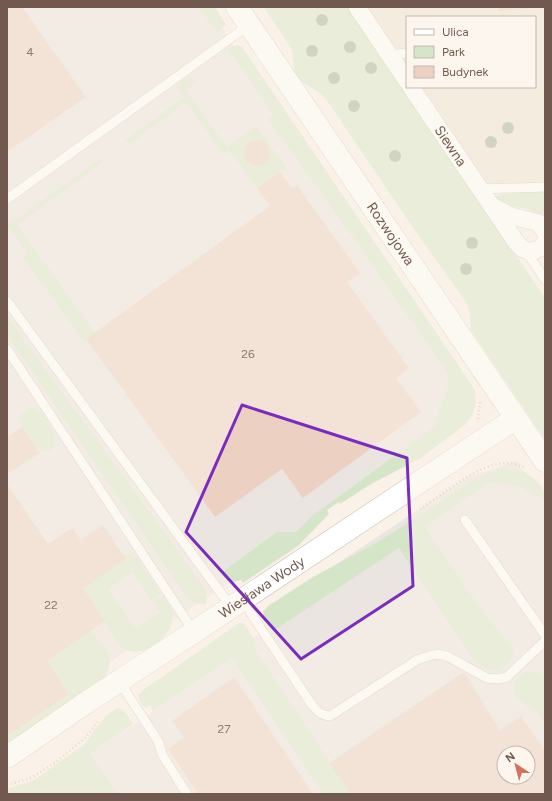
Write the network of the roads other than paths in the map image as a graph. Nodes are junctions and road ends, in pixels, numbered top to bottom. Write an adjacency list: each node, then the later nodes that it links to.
1 (237, 7): 3 (street, Rozwojowa)
2 (357, 7): 5 (street)
3 (249, 25): 10 (lane); 18 (street, Rozwojowa)
4 (406, 53): 5 (lane)
5 (390, 56): 6 (street)
6 (406, 80)
7 (412, 88): 9 (street, Siewna)
8 (545, 187): 9 (lane)
9 (480, 189): 11 (street, Siewna)
10 (7, 199)
11 (490, 205): 12 (street); 14 (street, Siewna)
12 (545, 232)
13 (545, 242): 14 (street)
14 (521, 248): 15 (lane)
15 (545, 280)
16 (7, 302): 21 (lane)
17 (7, 349): 22 (lane)
18 (516, 418): 19 (street, Rozwojowa); 21 (street, Wiesława Wody)
19 (545, 461)
20 (465, 520): 23 (lane)
21 (240, 610): 22 (street, Wiesława Wody); 24 (lane)
22 (194, 632): 25 (street, Wiesława Wody)
23 (545, 635)
24 (545, 641)
25 (119, 681): 26 (street, Wiesława Wody); 27 (lane)
26 (7, 757)
27 (187, 794)

